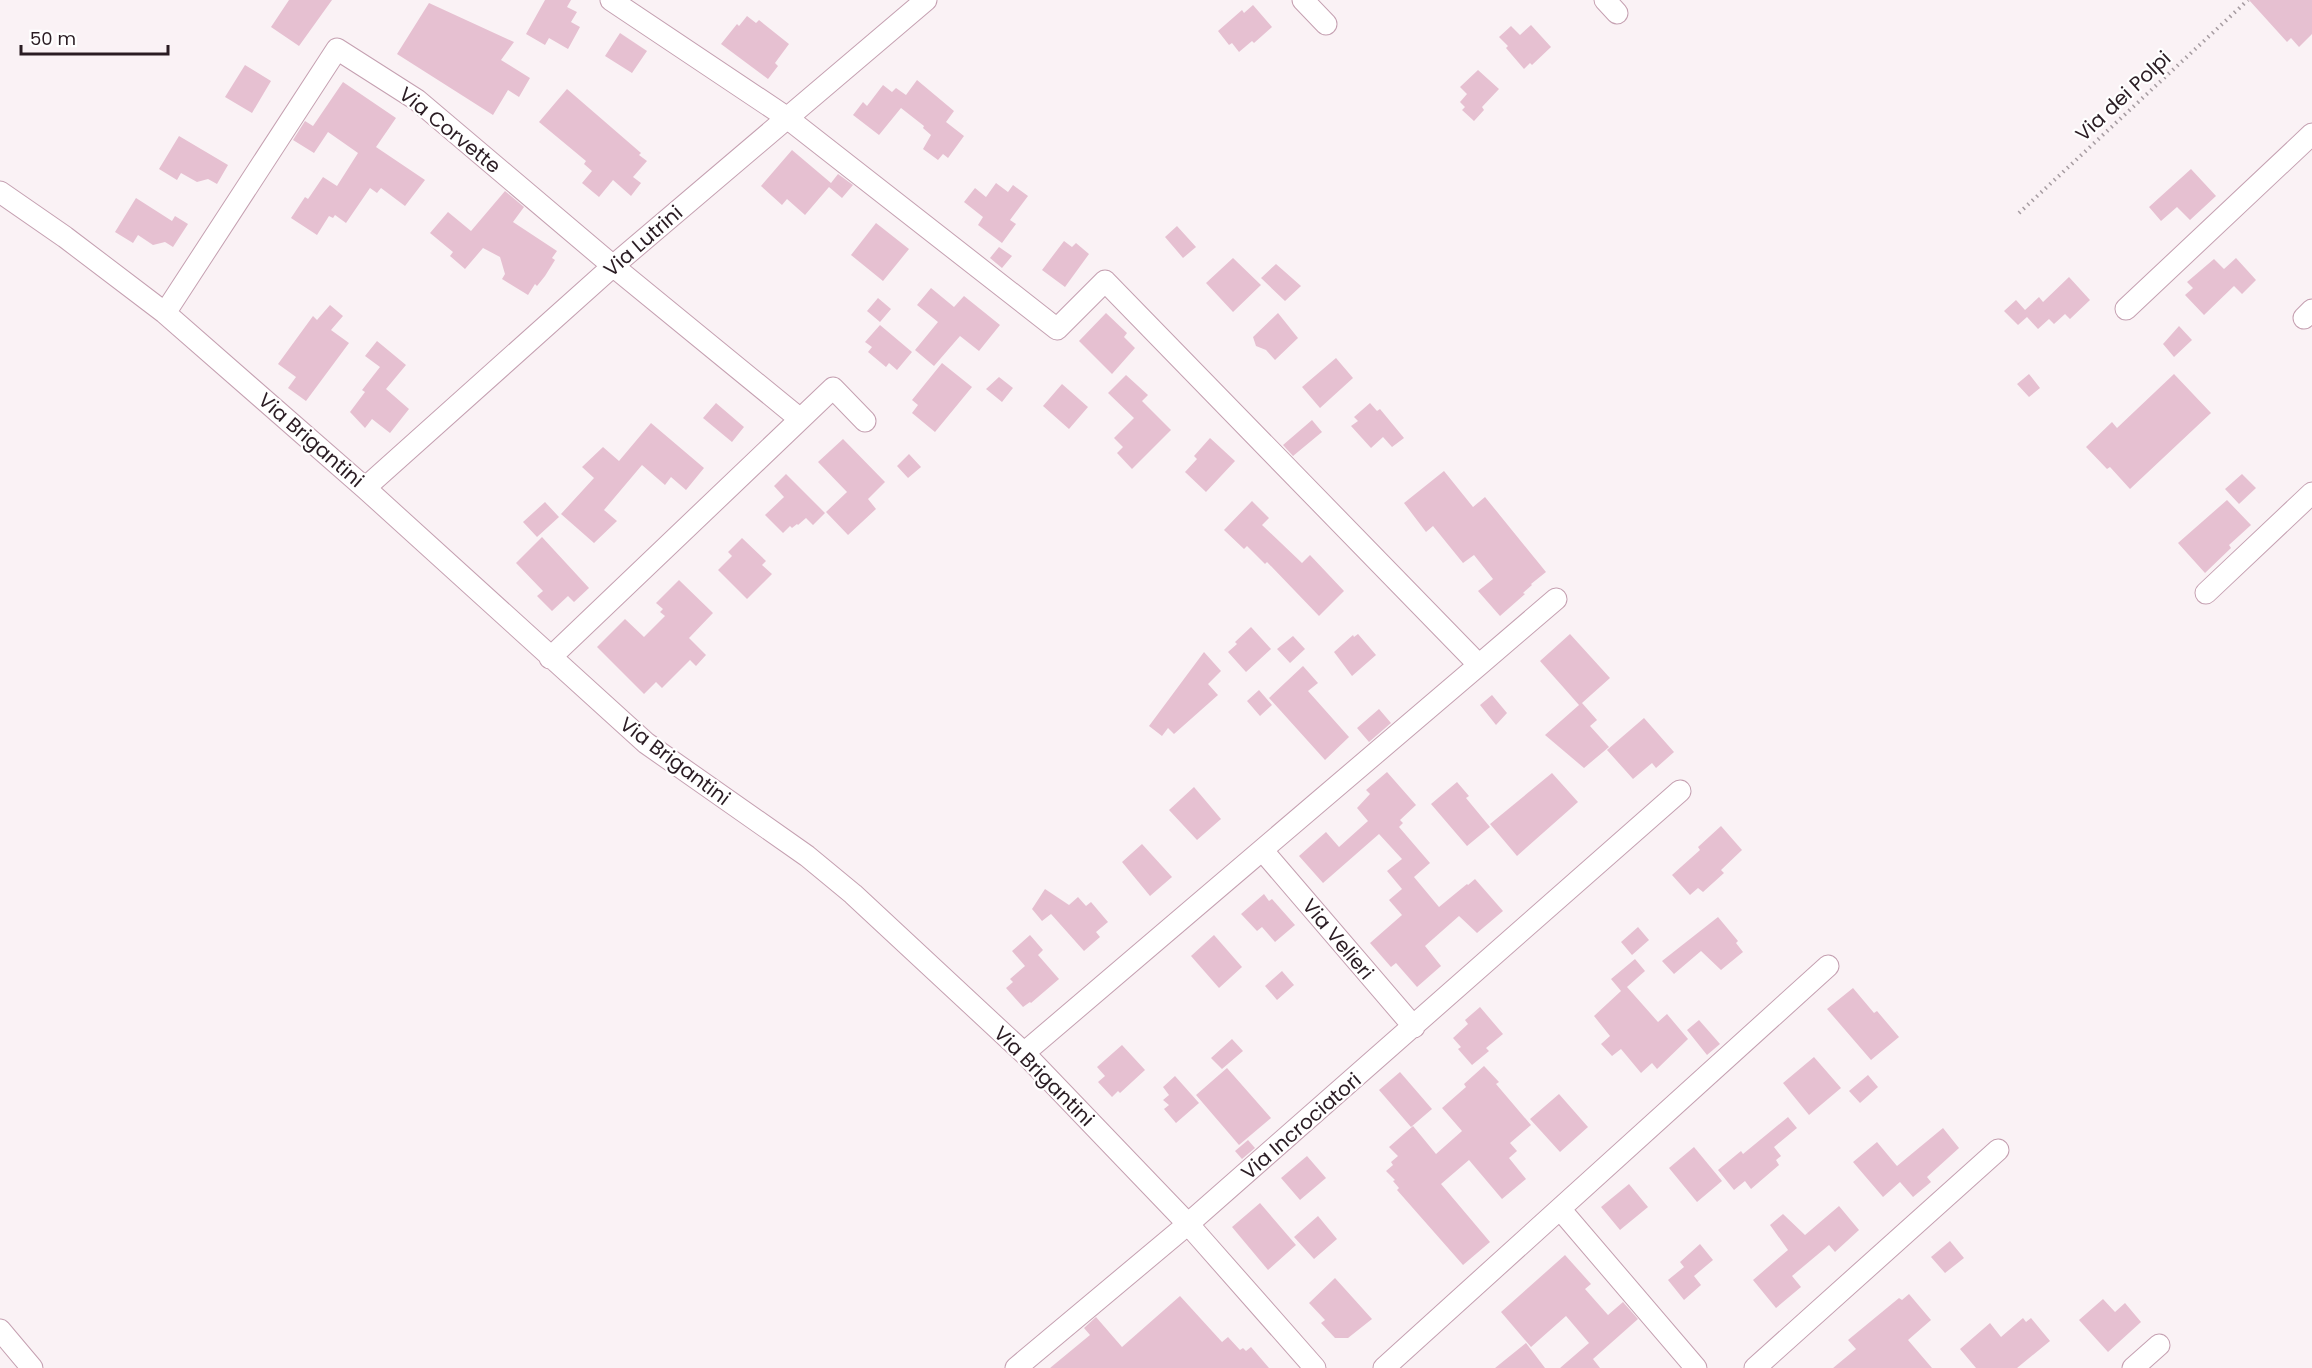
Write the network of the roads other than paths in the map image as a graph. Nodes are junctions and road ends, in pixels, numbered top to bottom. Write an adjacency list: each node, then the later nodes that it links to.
1 (611, 0): 5 (street)
2 (927, 0): 5 (street, Via Lutrini)
3 (1303, 0): 4 (street)
4 (1326, 24)
5 (786, 117): 8 (street, Via Lutrini); 18 (street)
6 (2312, 134): 9 (street)
7 (0, 192): 10 (street, Via Brigantini)
8 (613, 266): 10 (street, Via Corvette); 11 (street, Via Corvette); 13 (street, Via Lutrini)
9 (2126, 309)
10 (165, 312): 13 (street, Via Brigantini)
11 (801, 419): 12 (street); 17 (street)
12 (865, 421)
13 (365, 488): 17 (street, Via Brigantini)
14 (2312, 493): 15 (street)
15 (2206, 593)
16 (1556, 599): 18 (street)
17 (550, 658): 23 (street, Via Brigantini)
18 (1479, 665): 20 (street)
19 (1680, 791): 22 (street, Via Incrociatori)
20 (1263, 851): 22 (street, Via Velieri); 23 (street)
21 (1827, 966): 25 (street)
22 (1414, 1027): 26 (street, Via Incrociatori)
23 (1024, 1053): 26 (street, Via Brigantini)
24 (1998, 1150): 34 (street)
25 (1560, 1209): 32 (street); 33 (street)
26 (1188, 1224): 30 (street, Via Incrociatori); 31 (street, Via Brigantini)
27 (0, 1330): 29 (street)
28 (2159, 1345): 35 (street)
29 (32, 1368)
30 (1016, 1368)
31 (1315, 1368)
32 (1384, 1368)
33 (1696, 1368)
34 (1755, 1368)
35 (2133, 1368)

